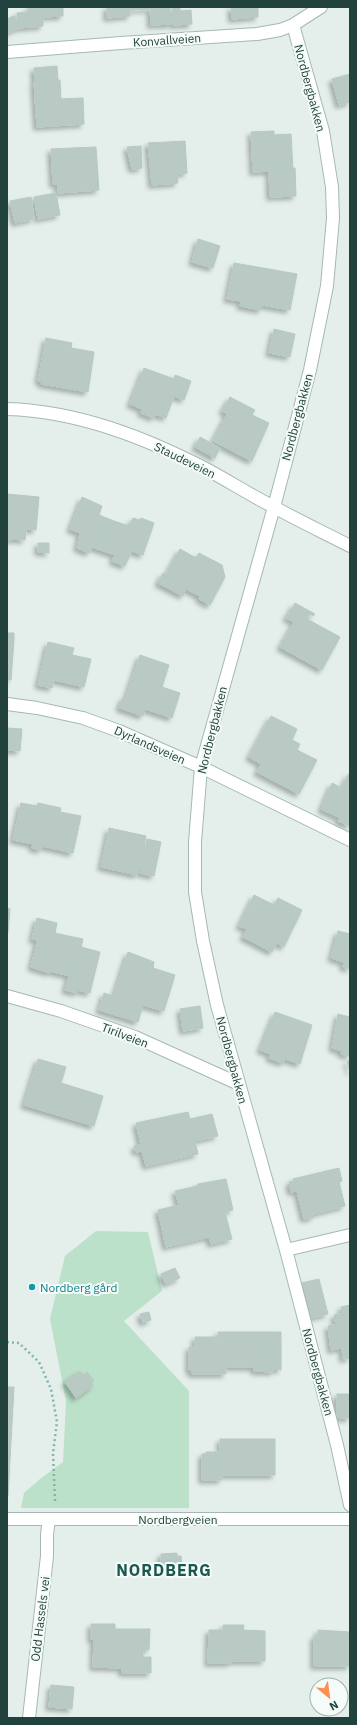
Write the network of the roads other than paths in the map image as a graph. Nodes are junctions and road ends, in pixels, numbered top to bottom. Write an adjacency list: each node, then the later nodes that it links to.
1 (321, 7): 2 (street, Konvallveien)
2 (293, 25): 3 (street, Konvallveien); 5 (street, Nordbergbakken)
3 (7, 52)
4 (7, 409): 5 (street, Staudeveien)
5 (274, 507): 6 (street, Staudeveien); 8 (street, Nordbergbakken)
6 (350, 546)
7 (7, 704): 8 (street, Dyrlandsveien)
8 (201, 767): 9 (street, Dyrlandsveien); 11 (street, Nordbergbakken)
9 (350, 840)
10 (7, 996): 11 (street, Tirilveien)
11 (238, 1084): 13 (street, Nordbergbakken)
12 (350, 1235): 13 (street)
13 (286, 1250): 14 (street, Nordbergbakken)
14 (350, 1505)
15 (7, 1519): 17 (street, Nordbergveien)
16 (350, 1519): 17 (street, Nordbergveien)
17 (49, 1520): 18 (street, Odd Hassels vei)
18 (29, 1718)

